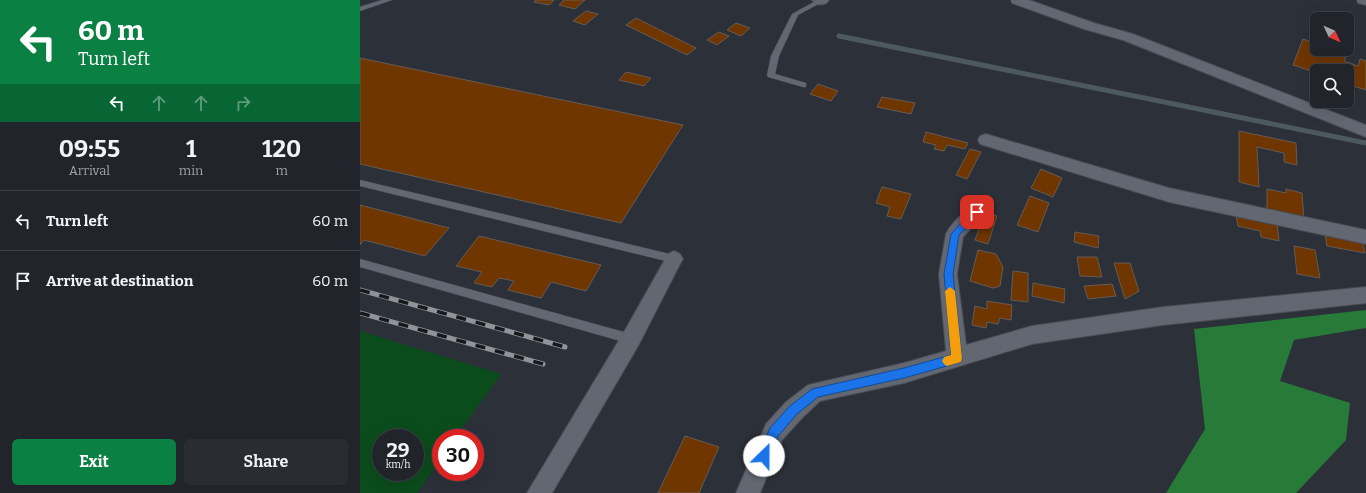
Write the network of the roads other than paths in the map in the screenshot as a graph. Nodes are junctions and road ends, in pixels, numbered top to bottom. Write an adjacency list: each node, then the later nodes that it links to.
1 (389, 0): 7 (lane)
2 (814, 0): 3 (lane)
3 (822, 0): 8 (lane)
4 (1017, 0): 9 (street)
5 (1363, 0): 6 (street)
6 (1366, 1)
7 (360, 9)
8 (803, 85)
9 (1366, 131)
10 (986, 140): 13 (street)
11 (360, 183): 14 (lane)
12 (977, 212): 18 (street)
13 (1366, 237)
14 (674, 259): 17 (street)
15 (360, 263): 17 (lane)
16 (1366, 295): 18 (street)
17 (631, 339): 19 (street)
18 (957, 358): 20 (street)
19 (539, 493)
20 (748, 493)

